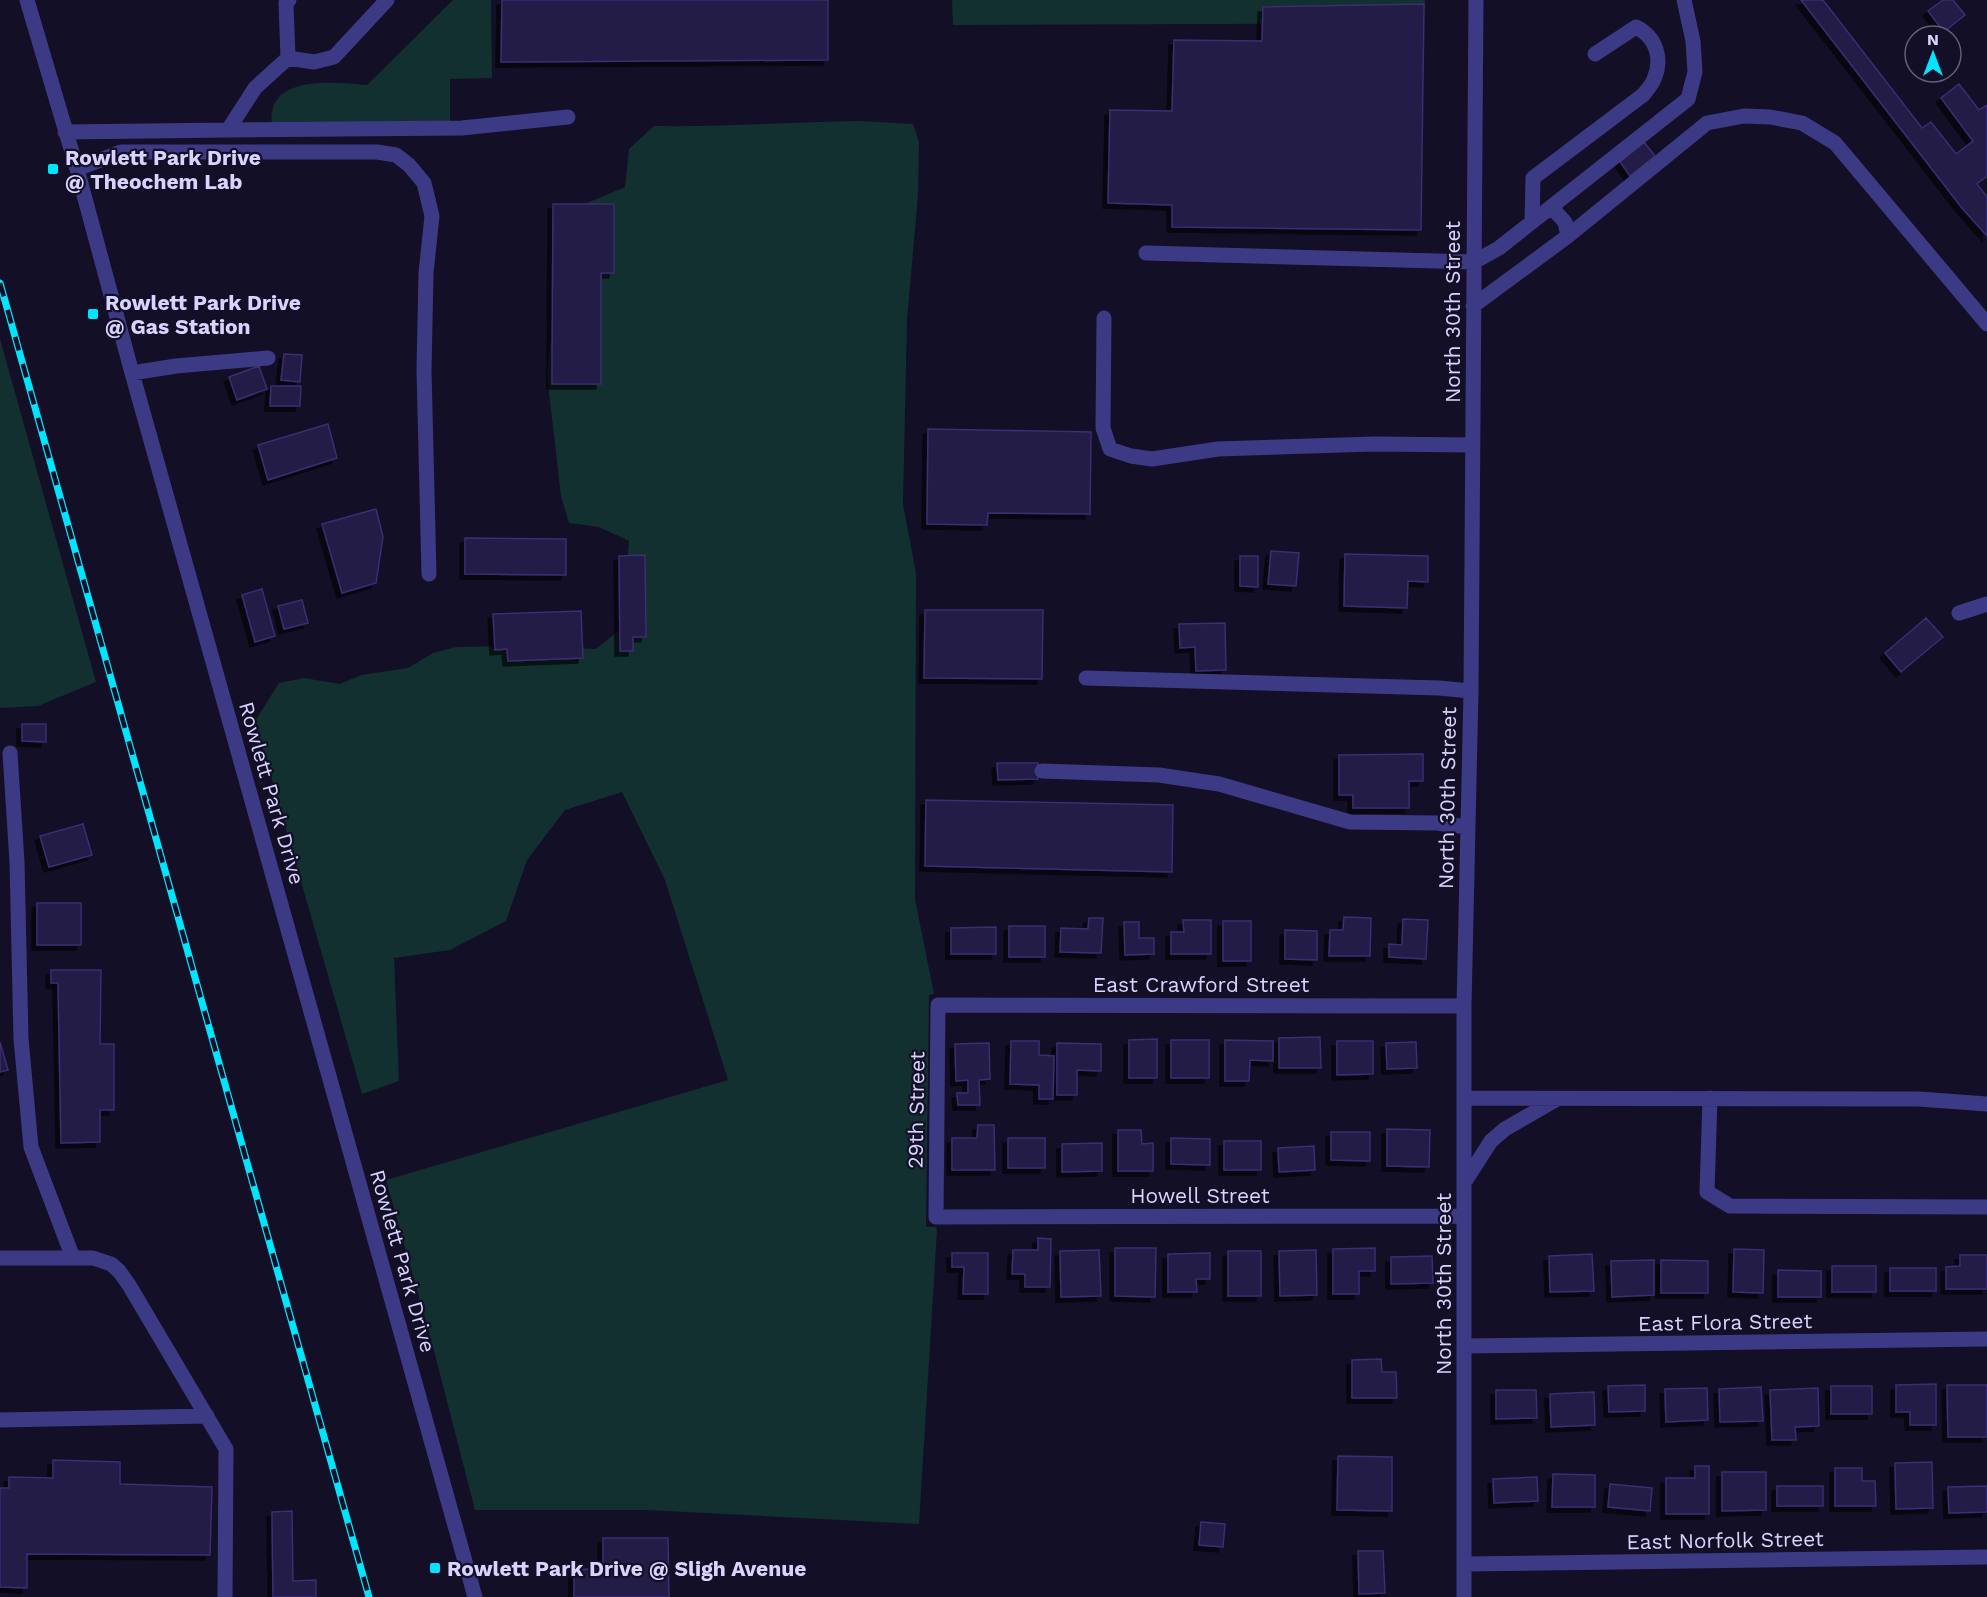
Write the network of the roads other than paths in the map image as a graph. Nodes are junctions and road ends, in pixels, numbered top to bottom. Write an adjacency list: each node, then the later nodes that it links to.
1 (27, 0): 10 (street, Rowlett Park Drive)
2 (289, 0): 7 (street)
3 (387, 0): 7 (street)
4 (1476, 0): 16 (street, North 30th Street)
5 (1684, 0): 12 (street)
6 (1595, 54): 13 (street)
7 (288, 58): 9 (street)
8 (568, 117): 9 (street)
9 (228, 130): 10 (street)
10 (65, 132): 11 (street, Rowlett Park Drive)
11 (77, 169): 21 (street, Rowlett Park Drive); 23 (street)
12 (1551, 207): 13 (street); 14 (street)
13 (1532, 222): 16 (street)
14 (1568, 236): 17 (street); 19 (street)
15 (1146, 253): 16 (street)
16 (1474, 262): 17 (street, North 30th Street)
17 (1473, 306): 22 (street, North 30th Street)
18 (1104, 318): 22 (street)
19 (1987, 324)
20 (268, 358): 21 (street)
21 (132, 373): 50 (street, Rowlett Park Drive)
22 (1473, 446): 27 (street, North 30th Street)
23 (429, 574)
24 (1987, 604): 25 (street)
25 (1959, 613)
26 (1086, 678): 27 (street)
27 (1471, 691): 30 (street, North 30th Street)
28 (10, 753): 42 (street)
29 (1042, 771): 30 (street)
30 (1467, 827): 32 (street, North 30th Street)
31 (938, 1005): 32 (street, East Crawford Street); 40 (street, 29th Street)
32 (1464, 1006): 33 (street, North 30th Street)
33 (1464, 1098): 34 (street); 37 (street, North 30th Street)
34 (1558, 1098): 35 (street); 37 (street)
35 (1710, 1098): 36 (street); 38 (street)
36 (1987, 1104)
37 (1464, 1183): 39 (street, North 30th Street)
38 (1987, 1207)
39 (1464, 1216): 40 (street, Howell Street); 44 (street, North 30th Street)
40 (936, 1217)
41 (0, 1258): 42 (street)
42 (72, 1258): 45 (street)
43 (1987, 1339): 44 (street, East Flora Street)
44 (1464, 1346): 48 (street, North 30th Street)
45 (207, 1416): 46 (street); 49 (street)
46 (0, 1420)
47 (1987, 1557): 48 (street, East Norfolk Street)
48 (1464, 1564): 51 (street, North 30th Street)
49 (225, 1597)
50 (475, 1597)
51 (1464, 1597)

